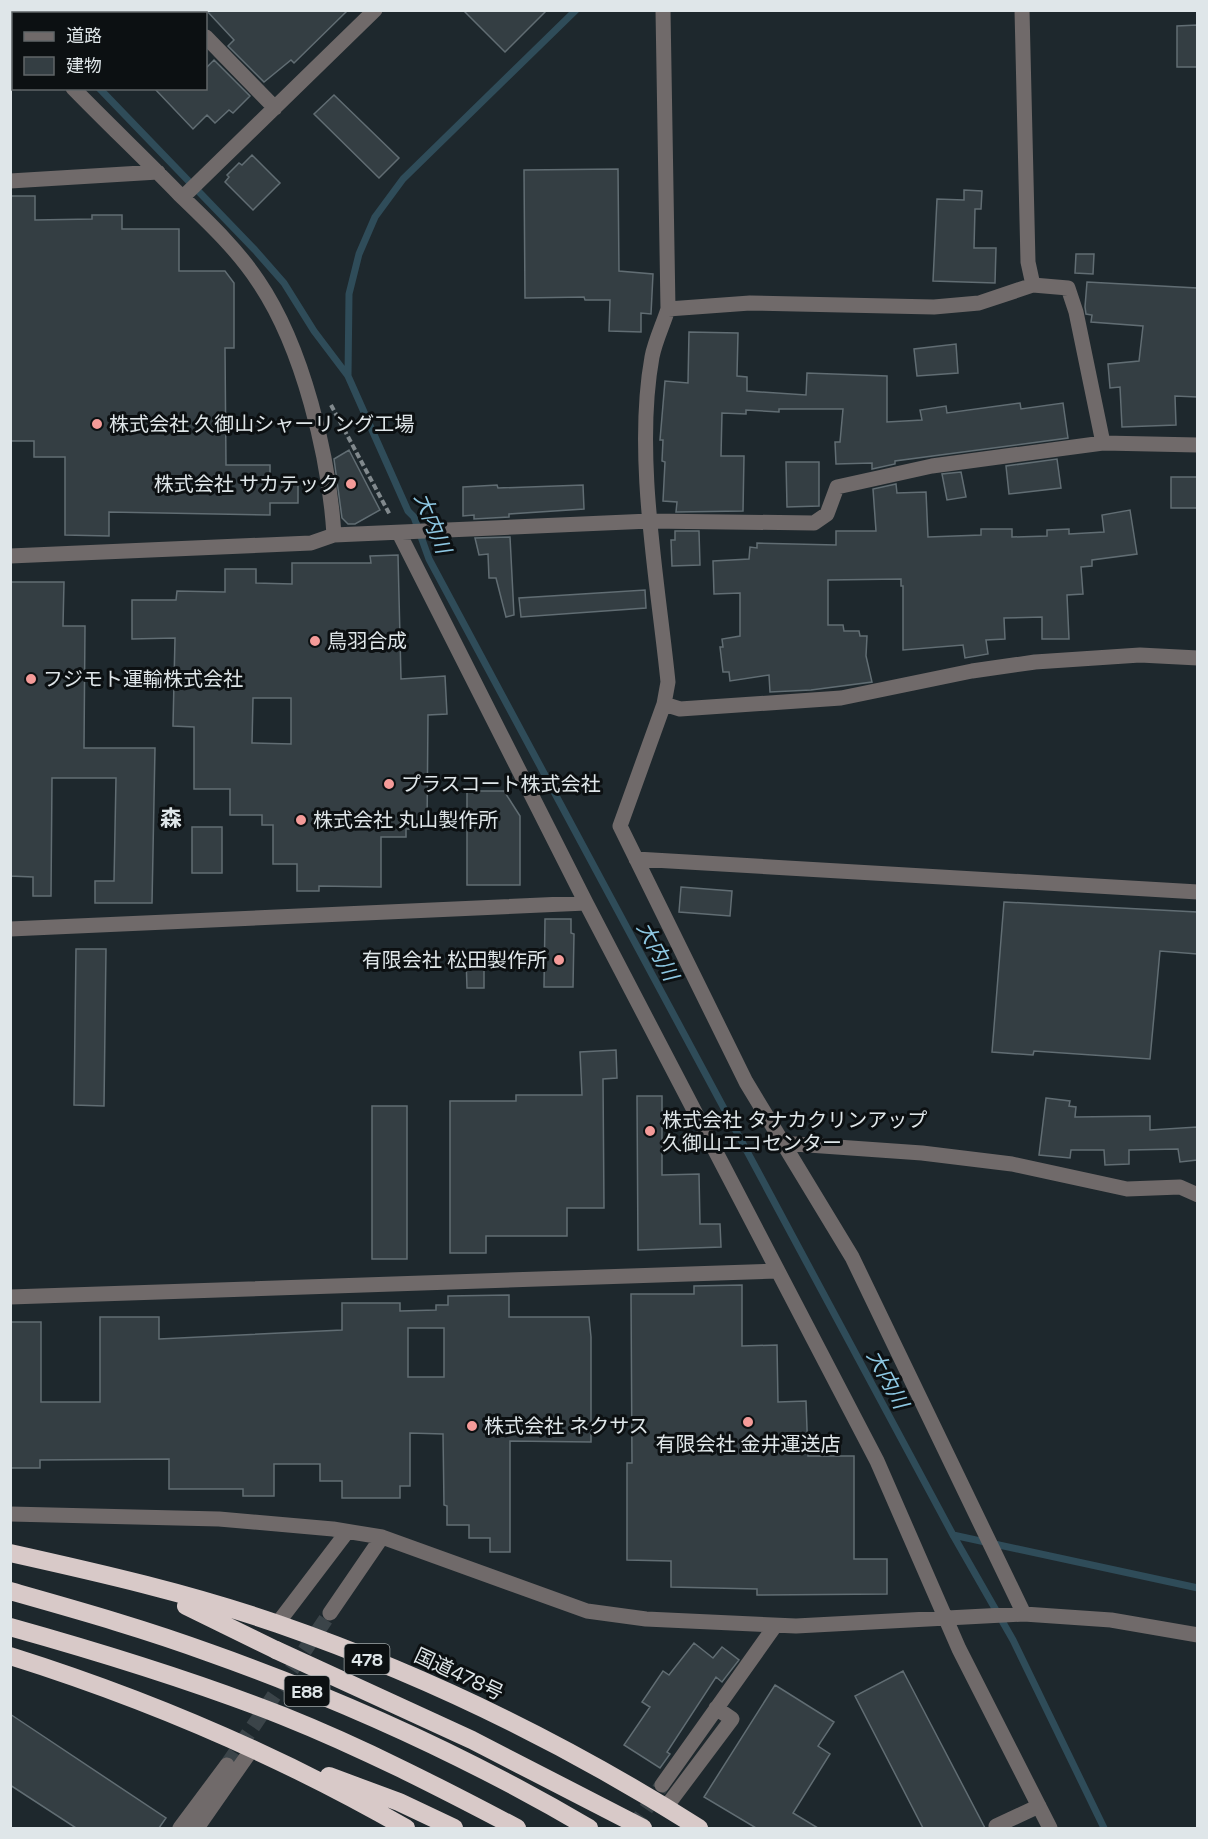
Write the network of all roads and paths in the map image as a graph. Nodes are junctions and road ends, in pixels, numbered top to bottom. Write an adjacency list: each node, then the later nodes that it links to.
1 (375, 10): 6 (street)
2 (663, 10): 11 (street)
3 (1022, 10): 10 (street)
4 (207, 38): 6 (street)
5 (75, 90): 7 (street)
6 (275, 108): 9 (street)
7 (158, 172): 8 (street); 9 (street)
8 (10, 181)
9 (183, 197): 17 (street)
10 (1033, 285): 11 (street); 13 (street)
11 (668, 309): 15 (street)
12 (327, 396): 16 (path)
13 (1103, 443): 14 (street); 15 (street)
14 (1197, 445)
15 (650, 521): 16 (street); 20 (street)
16 (403, 532): 17 (street); 23 (street)
17 (334, 535): 18 (street)
18 (10, 556)
19 (1197, 658): 20 (street)
20 (664, 704): 21 (street)
21 (636, 859): 22 (street); 25 (street)
22 (1197, 892)
23 (586, 903): 24 (street); 27 (street)
24 (10, 929)
25 (780, 1143): 26 (street); 36 (street)
26 (1197, 1195)
27 (777, 1271): 28 (street); 37 (street)
28 (10, 1298)
29 (10, 1514): 30 (street)
30 (347, 1532): 31 (street); 38 (street)
31 (382, 1537): 35 (street); 39 (street)
32 (10, 1553): 33 (highway, 国道478号 / 478)
33 (141, 1584): 38 (highway, 国道478号 / 478); 56 (highway, bridge)
34 (10, 1591): 55 (highway, E88, bridge)
35 (330, 1613)
36 (1024, 1614): 37 (street); 41 (street)
37 (944, 1618): 39 (street); 47 (street)
38 (277, 1624): 48 (highway, 国道478号 / 478)
39 (775, 1626): 43 (street)
40 (10, 1627): 54 (highway, E88, bridge)
41 (1197, 1635)
42 (10, 1656): 44 (highway)
43 (716, 1708): 46 (street); 48 (street)
44 (252, 1749): 51 (street); 52 (highway); 53 (highway)
45 (227, 1765): 50 (street)
46 (662, 1785)
47 (1039, 1806): 49 (street); 58 (street)
48 (666, 1807): 57 (highway, 国道478号 / 478)
49 (996, 1826)
50 (180, 1828)
51 (197, 1828)
52 (406, 1828)
53 (454, 1828)
54 (517, 1828)
55 (589, 1828)
56 (643, 1828)
57 (699, 1828)
58 (1050, 1828)

